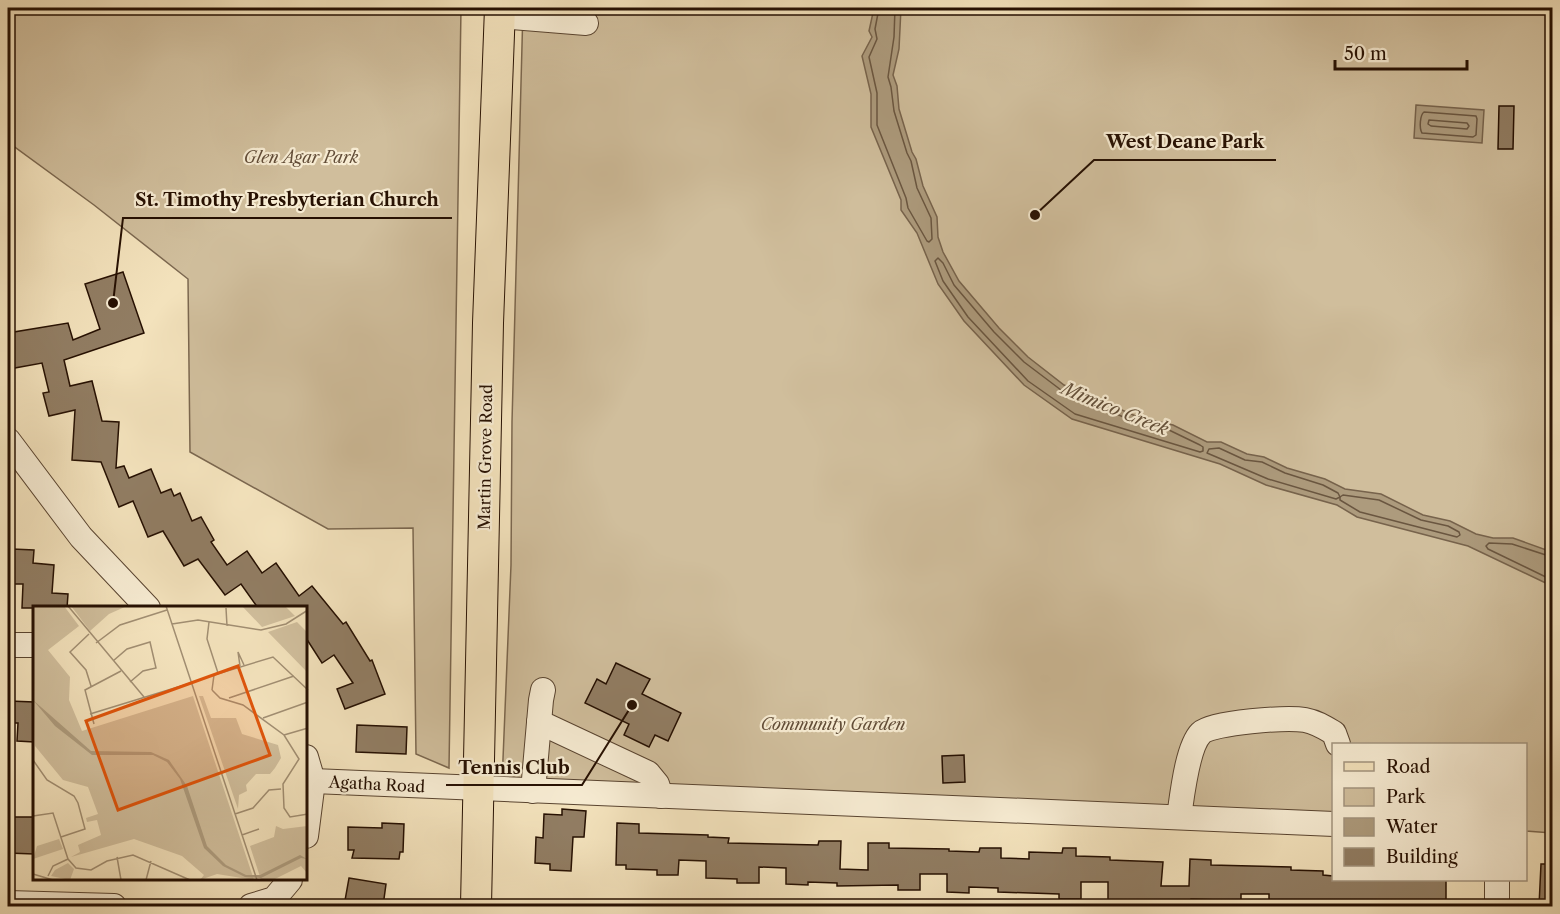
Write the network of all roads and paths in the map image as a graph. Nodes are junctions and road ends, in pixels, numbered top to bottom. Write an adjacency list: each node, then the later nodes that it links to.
1 (500, 12): 2 (street); 12 (main road, Martin Grove Road)
2 (586, 23)
3 (8, 440): 4 (street)
4 (146, 606)
5 (8, 645): 6 (street)
6 (33, 645)
7 (543, 690): 8 (street)
8 (539, 722): 13 (street); 14 (street)
9 (1338, 743): 15 (street)
10 (308, 764): 11 (street)
11 (313, 781): 12 (street, Agatha Road); 16 (street)
12 (477, 789): 13 (street, Agatha Road); 23 (main road, Martin Grove Road)
13 (533, 791): 14 (street, Agatha Road)
14 (661, 796): 15 (street, Agatha Road)
15 (1179, 817): 17 (street, Agatha Road)
16 (308, 820)
17 (1332, 824)
18 (289, 881): 22 (street)
19 (1497, 881): 24 (street)
20 (8, 903): 21 (street)
21 (114, 906)
22 (251, 906)
23 (476, 906)
24 (1497, 906)

